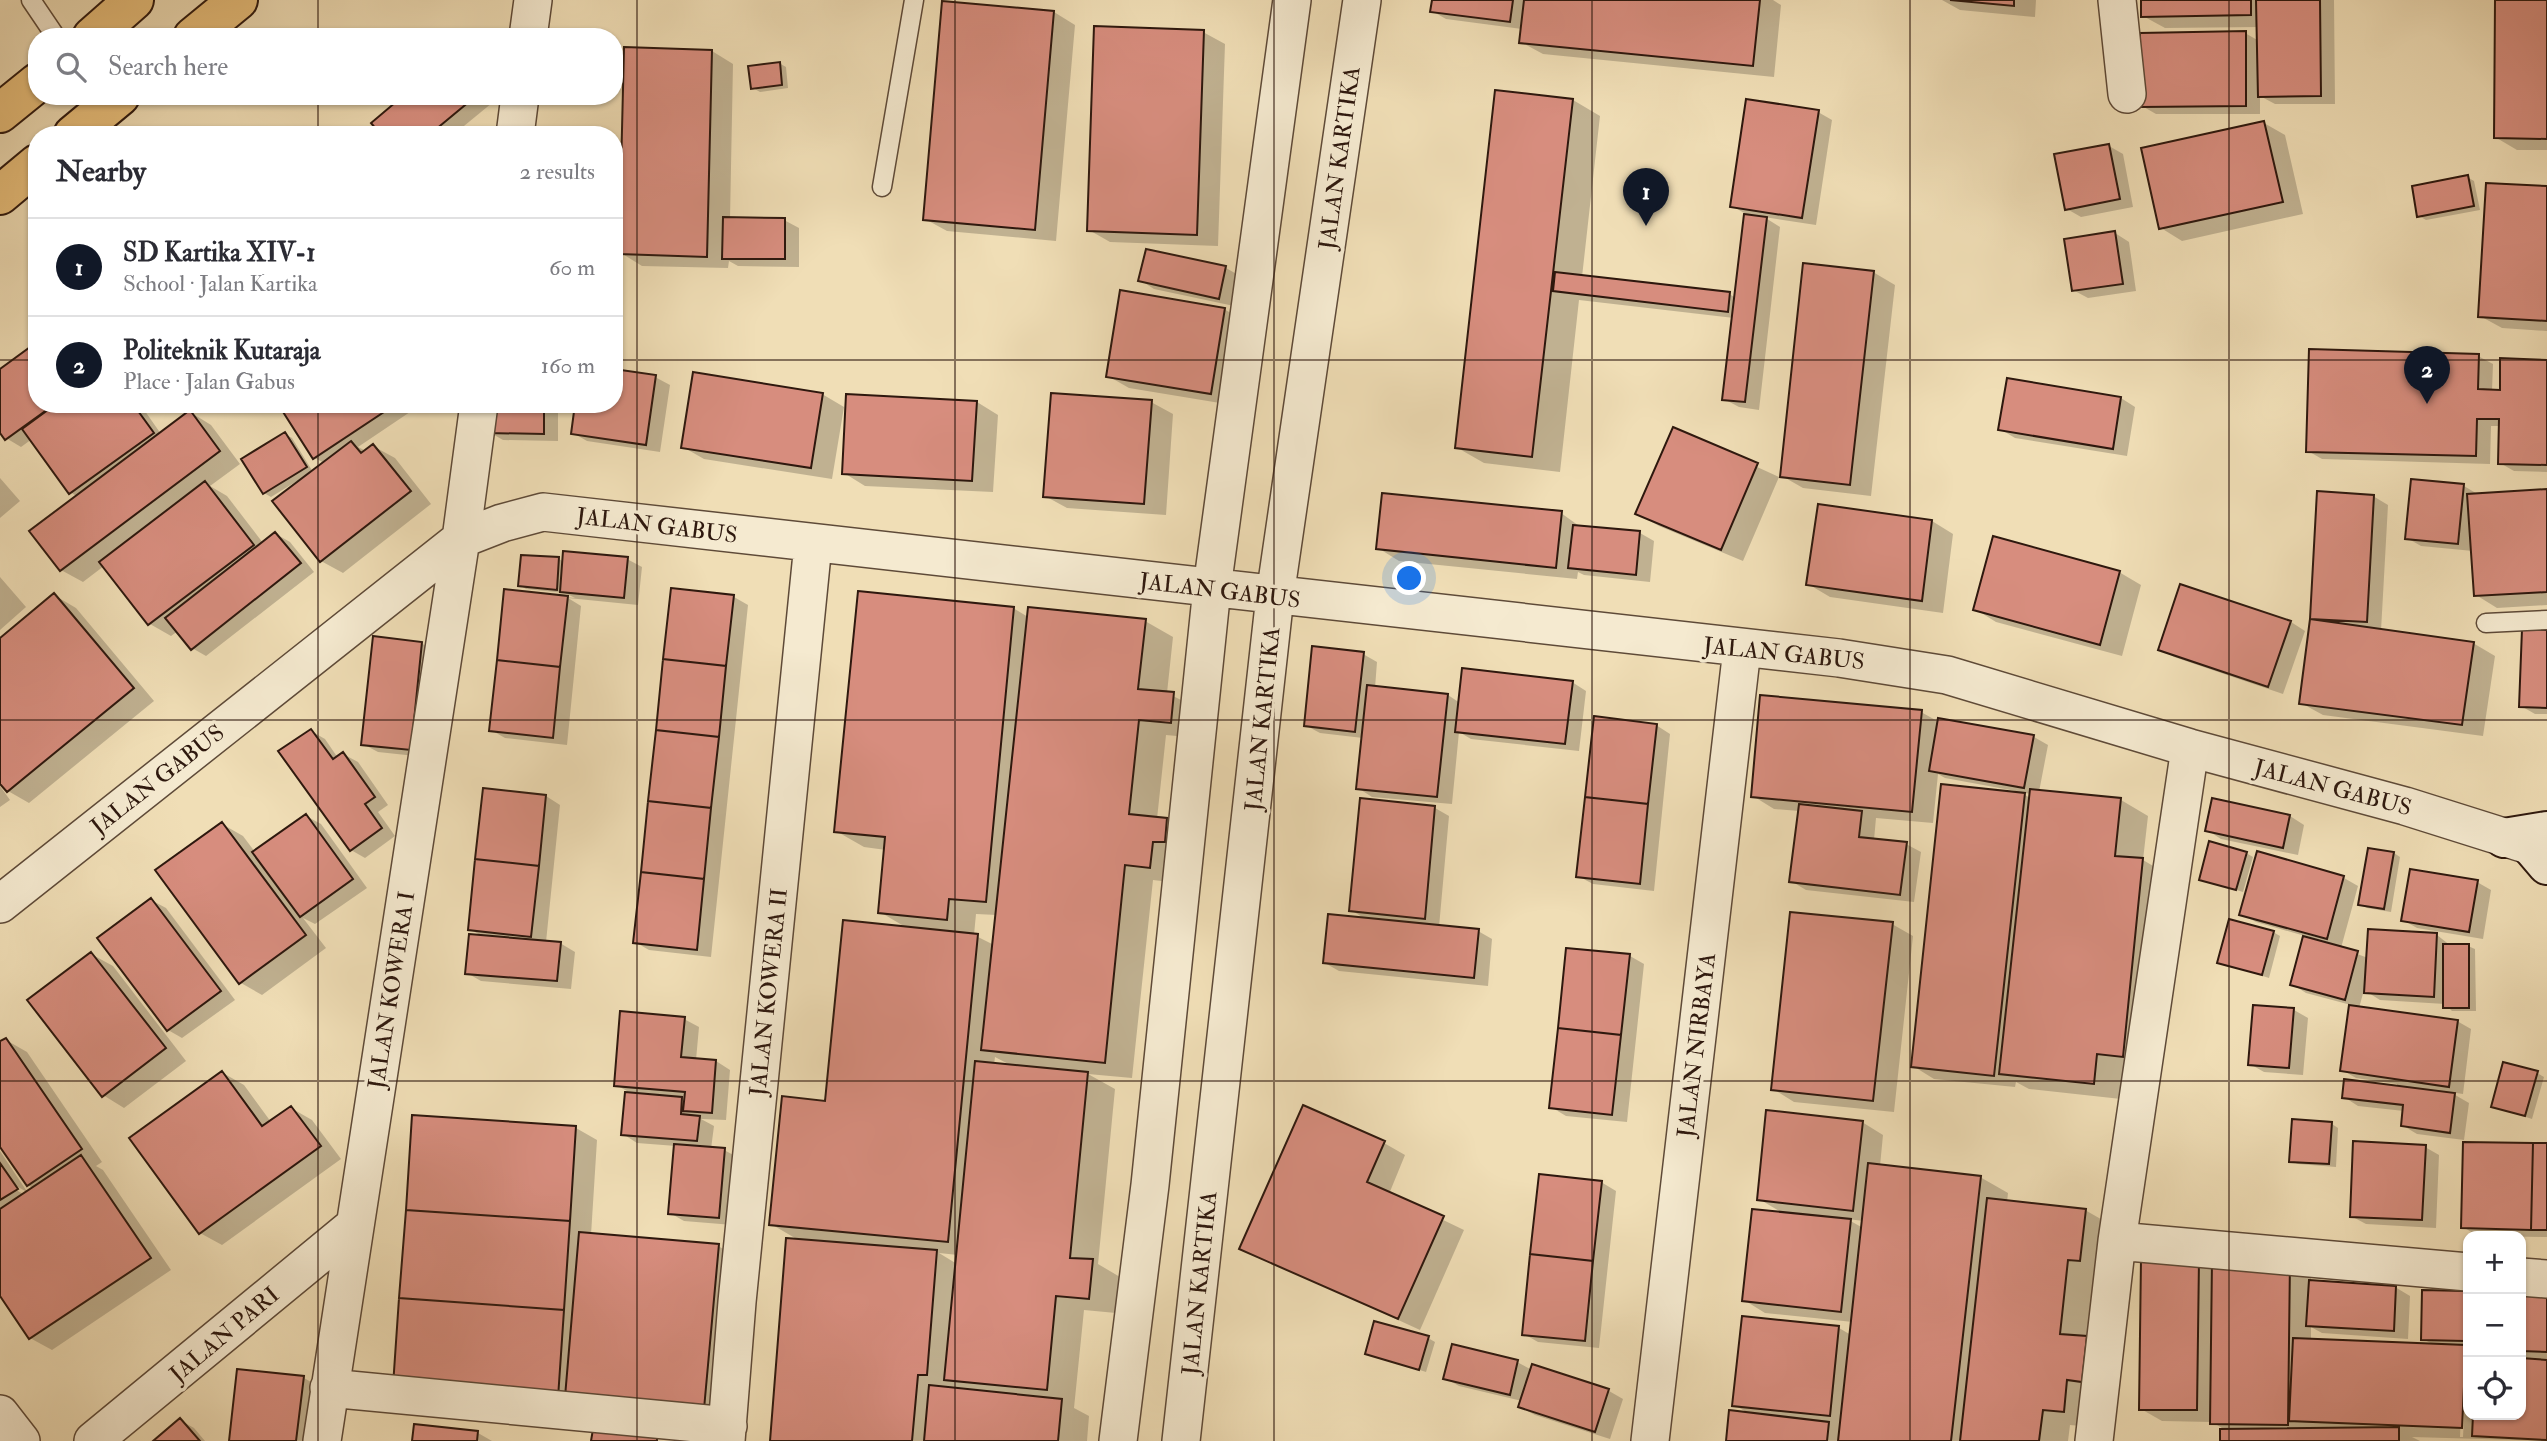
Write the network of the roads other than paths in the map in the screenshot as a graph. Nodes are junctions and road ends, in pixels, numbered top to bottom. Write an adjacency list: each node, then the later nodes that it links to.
1 (31, 0): 9 (lane)
2 (134, 0): 10 (highway)
3 (238, 0): 11 (highway)
4 (533, 0): 12 (street)
5 (914, 0): 21 (lane)
6 (1292, 0): 26 (street)
7 (1362, 0): 27 (street, JALAN KARTIKA)
8 (2116, 0): 14 (street)
9 (50, 28)
10 (102, 28)
11 (204, 28)
12 (529, 28)
13 (28, 90): 17 (highway)
14 (2127, 94)
15 (109, 105): 18 (highway)
16 (519, 105): 19 (street)
17 (0, 113)
18 (84, 126)
19 (516, 126)
20 (28, 172): 22 (highway)
21 (882, 187)
22 (0, 195)
23 (478, 413): 24 (street, JALAN KOWERA I)
24 (461, 539): 25 (street, JALAN GABUS); 33 (street, JALAN GABUS); 36 (street, JALAN KOWERA I)
25 (813, 544): 26 (street, JALAN GABUS); 43 (street, JALAN KOWERA II)
26 (1212, 588): 27 (street, JALAN GABUS); 34 (street)
27 (1275, 596): 30 (street, JALAN GABUS); 35 (street, JALAN KARTIKA)
28 (2547, 620): 29 (lane)
29 (2486, 623)
30 (1742, 649): 31 (street, JALAN GABUS); 49 (street, JALAN NIRBAYA)
31 (2190, 748): 32 (street, JALAN GABUS); 37 (street)
32 (2535, 845)
33 (0, 904)
34 (1150, 1185): 35 (street); 47 (street)
35 (1209, 1198): 48 (street, JALAN KARTIKA)
36 (354, 1226): 41 (street, JALAN KOWERA I); 45 (street, JALAN PARI)
37 (2117, 1241): 38 (street); 50 (street)
38 (2463, 1272)
39 (2526, 1277): 40 (street)
40 (2547, 1279)
41 (329, 1388): 43 (street); 46 (street, JALAN KOWERA I)
42 (0, 1414): 44 (street)
43 (727, 1434)
44 (21, 1441)
45 (93, 1441)
46 (322, 1441)
47 (1118, 1441)
48 (1181, 1441)
49 (1650, 1441)
50 (2094, 1441)

